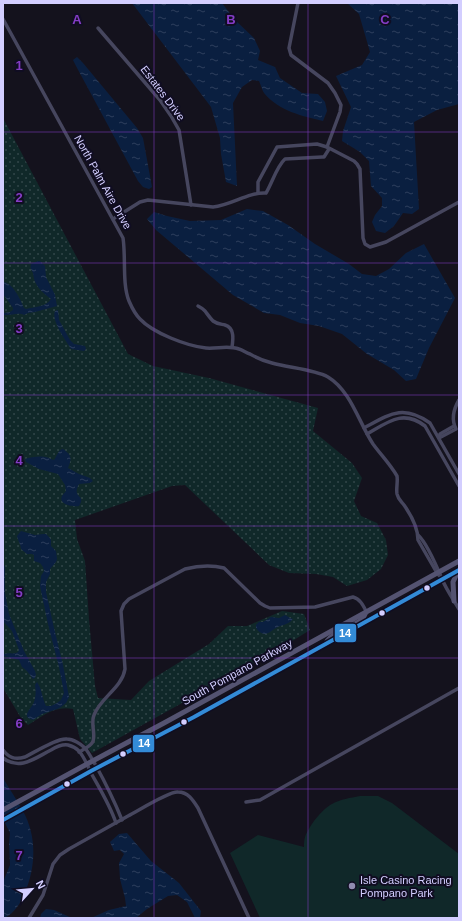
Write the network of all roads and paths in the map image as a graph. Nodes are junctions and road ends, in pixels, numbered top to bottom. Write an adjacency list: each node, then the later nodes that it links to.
1 (298, 3): 4 (street)
2 (3, 19): 8 (street, North Palm Aire Drive)
3 (98, 28): 7 (street, Estates Drive)
4 (328, 148): 5 (street); 5 (street); 6 (street)
5 (258, 192): 7 (street)
6 (459, 202)
7 (191, 205): 8 (street)
8 (113, 218): 10 (street, North Palm Aire Drive)
9 (198, 306): 10 (street)
10 (232, 347): 12 (street, North Palm Aire Drive)
11 (459, 400): 14 (street)
12 (364, 428): 13 (street, North Palm Aire Drive); 14 (street)
13 (368, 434): 16 (street); 21 (street, North Palm Aire Drive)
14 (439, 438): 15 (street)
15 (457, 470): 16 (street); 17 (street)
16 (452, 473): 18 (street)
17 (459, 474)
18 (459, 486)
19 (459, 561): 21 (main road, South Pompano Parkway)
20 (459, 570): 22 (main road, South Pompano Parkway); 23 (main road)
21 (438, 572): 22 (street, North Palm Aire Drive); 25 (main road, South Pompano Parkway)
22 (442, 579): 23 (street, North Palm Aire Drive); 26 (main road, South Pompano Parkway)
23 (454, 601): 24 (street, North Palm Aire Drive)
24 (459, 609)
25 (366, 611): 26 (main road); 28 (main road, South Pompano Parkway); 30 (street)
26 (326, 644): 29 (main road, South Pompano Parkway)
27 (459, 688): 38 (street)
28 (190, 709): 29 (street); 34 (main road, South Pompano Parkway)
29 (194, 717): 36 (main road, South Pompano Parkway)
30 (85, 748): 31 (street); 32 (street); 34 (street)
31 (3, 750)
32 (79, 752): 33 (street); 35 (street)
33 (3, 758)
34 (93, 761): 35 (main road, South Pompano Parkway); 36 (street)
35 (86, 764): 37 (street); 39 (main road, South Pompano Parkway)
36 (97, 768): 37 (main road, South Pompano Parkway); 41 (street)
37 (91, 771): 40 (main road, South Pompano Parkway); 42 (street)
38 (246, 802)
39 (3, 810)
40 (3, 820)
41 (122, 820): 42 (street); 44 (street)
42 (116, 823): 43 (street)
43 (29, 918)
44 (249, 918)

